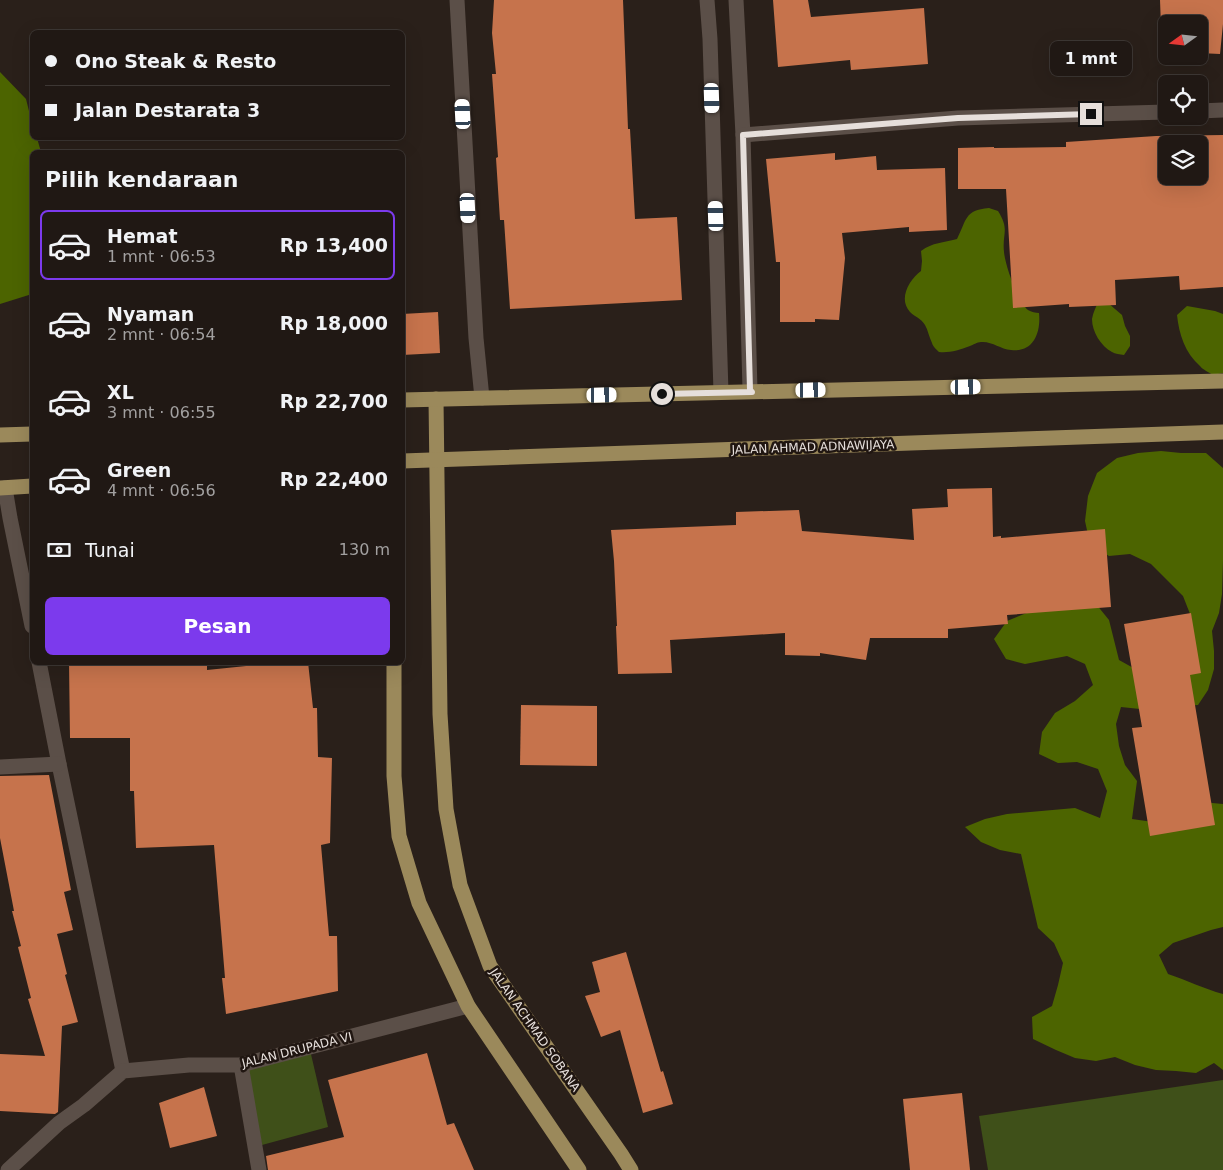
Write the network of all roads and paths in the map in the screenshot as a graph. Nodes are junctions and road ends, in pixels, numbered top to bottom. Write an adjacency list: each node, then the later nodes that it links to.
1 (457, 0): 11 (street)
2 (707, 0): 9 (street)
3 (736, 0): 7 (street)
4 (1223, 110): 5 (street)
5 (1208, 111)
6 (1158, 112): 7 (street)
7 (743, 135): 10 (street)
8 (1223, 381): 10 (main road)
9 (721, 392): 10 (main road); 11 (main road)
10 (752, 392)
11 (482, 398): 12 (main road)
12 (436, 399): 13 (main road); 17 (main road, JALAN ACHMAD SOBANA)
13 (405, 400)
14 (1223, 432): 17 (main road, JALAN AHMAD ADNAWIJAYA)
15 (30, 434): 16 (main road)
16 (0, 435)
17 (438, 460): 18 (main road, JALAN AHMAD ADNAWIJAYA); 32 (main road, JALAN ACHMAD SOBANA)
18 (405, 462)
19 (30, 486): 20 (main road)
20 (3, 488): 21 (street)
21 (30, 616)
22 (41, 665): 24 (street)
23 (394, 665): 26 (main road)
24 (59, 764): 25 (street); 28 (street)
25 (0, 766)
26 (468, 1006): 27 (street, JALAN DRUPADA VI); 31 (main road)
27 (241, 1065): 28 (street, JALAN DRUPADA VI); 30 (street)
28 (124, 1071): 29 (street)
29 (8, 1170)
30 (259, 1170)
31 (579, 1170)
32 (631, 1170)

